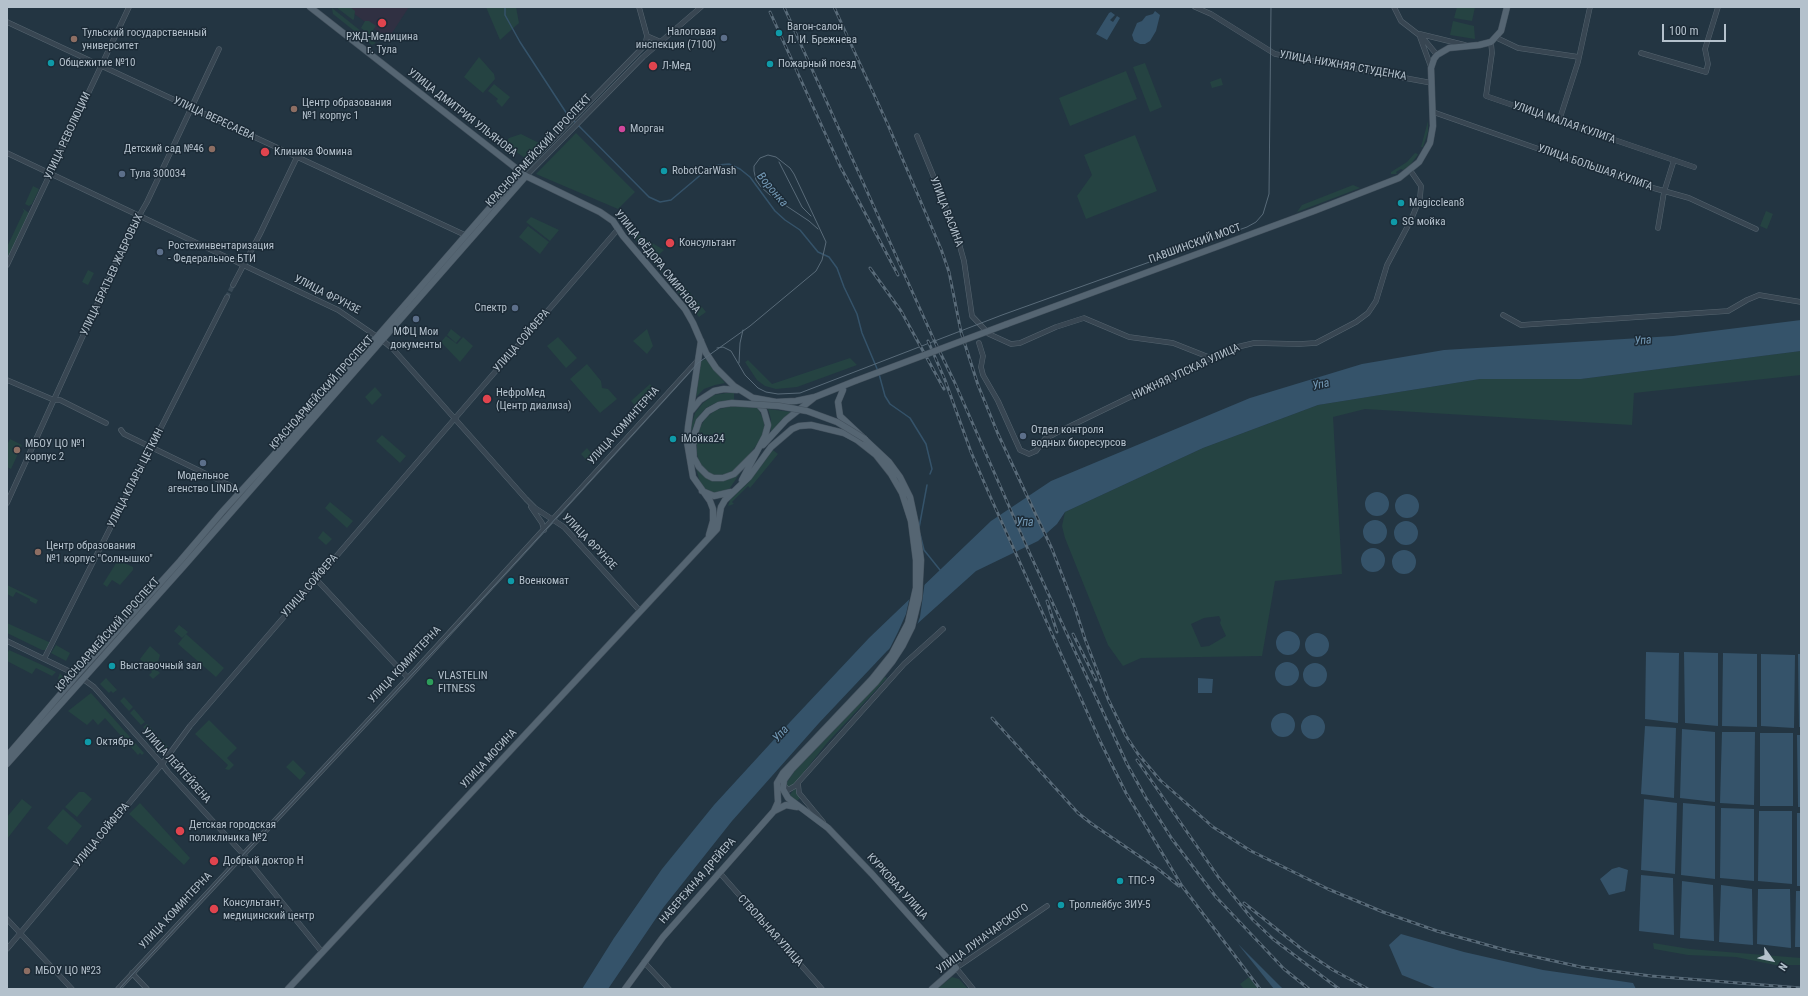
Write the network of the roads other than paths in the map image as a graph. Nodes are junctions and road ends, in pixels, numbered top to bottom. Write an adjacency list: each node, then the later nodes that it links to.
1 (129, 7): 21 (street, УЛИЦА РЕВОЛЮЦИИ)
2 (310, 7): 36 (main road, УЛИЦА ДМИТРИЯ УЛЬЯНОВА)
3 (639, 7): 12 (street)
4 (701, 7): 14 (street, КРАСНОАРМЕЙСКИЙ ПРОСПЕКТ)
5 (1195, 7): 23 (street, УЛИЦА НИЖНЯЯ CТУДЕНКA)
6 (1394, 7): 11 (street)
7 (1507, 7): 13 (main road)
8 (1590, 7): 20 (street)
9 (1718, 7): 18 (street)
10 (7, 22): 21 (street, УЛИЦА ВЕРЕСАЕВА)
11 (1418, 34): 16 (street); 19 (street); 22 (street)
12 (647, 36): 14 (street); 24 (street, КРАСНОАРМЕЙСКИЙ ПРОСПЕКТ)
13 (1497, 38): 15 (main road); 20 (street)
14 (661, 42): 25 (street, КРАСНОАРМЕЙСКИЙ ПРОСПЕКТ)
15 (1491, 42): 16 (main road); 28 (street, УЛИЦА МАЛАЯ КУЛИГА)
16 (1468, 46): 19 (main road)
17 (219, 49): 26 (street, УЛИЦА БРАТЬЕВ ЖАБРОВЫХ)
18 (1641, 52)
19 (1437, 55): 22 (main road)
20 (1579, 57): 28 (street)
21 (101, 67): 26 (street, УЛИЦА ВЕРЕСАЕВА); 35 (street, УЛИЦА РЕВОЛЮЦИИ)
22 (1431, 68): 23 (main road, ПАВШИНСКИЙ МОСТ)
23 (1432, 83): 27 (main road, ПАВШИНСКИЙ МОСТ)
24 (591, 101): 25 (street); 36 (street, КРАСНОАРМЕЙСКИЙ ПРОСПЕКТ)
25 (594, 107): 36 (street, КРАСНОАРМЕЙСКИЙ ПРОСПЕКТ)
26 (192, 108): 31 (street, УЛИЦА ВЕРЕСАЕВА); 38 (street, УЛИЦА БРАТЬЕВ ЖАБРОВЫХ)
27 (1433, 112): 34 (main road, ПАВШИНСКИЙ МОСТ); 37 (street, УЛИЦА БОЛЬШАЯ КУЛИГА)
28 (1559, 121): 32 (street, УЛИЦА МАЛАЯ КУЛИГА)
29 (917, 136): 54 (street, УЛИЦА ВАСИНА)
30 (7, 153): 35 (street, УЛИЦА ФРУНЗЕ)
31 (296, 157): 42 (street, УЛИЦА ВЕРЕСАЕВА); 44 (street)
32 (1674, 160): 33 (street, УЛИЦА МАЛАЯ КУЛИГА); 37 (street)
33 (1694, 167)
34 (1410, 170): 54 (street, НИЖНЯЯ УПСКАЯ УЛИЦА); 57 (main road, ПАВШИНСКИЙ МОСТ, bridge)
35 (50, 174): 38 (street, УЛИЦА ФРУНЗЕ); 43 (street, УЛИЦА РЕВОЛЮЦИИ)
36 (523, 174): 39 (main road, УЛИЦА ФЁДОРА СМИРНОВА); 42 (main road, КРАСНОАРМЕЙСКИЙ ПРОСПЕКТ); 50 (main road, КРАСНОАРМЕЙСКИЙ ПРОСПЕКТ)
37 (1664, 192): 40 (street); 41 (street, УЛИЦА БОЛЬШАЯ КУЛИГА)
38 (139, 216): 44 (street, УЛИЦА ФРУНЗЕ); 62 (street, УЛИЦА БРАТЬЕВ ЖАБРОВЫХ)
39 (618, 228): 51 (main road, УЛИЦА ФЁДОРА СМИРНОВА); 64 (street, УЛИЦА СОЙФЕРА)
40 (1658, 228)
41 (1756, 229)
42 (465, 235): 49 (main road, КРАСНОАРМЕЙСКИЙ ПРОСПЕКТ)
43 (7, 265)
44 (244, 265): 45 (street); 49 (street, УЛИЦА ФРУНЗЕ)
45 (233, 285)
46 (227, 297): 68 (street, УЛИЦА КЛАРЫ ЦЕТКИН)
47 (1801, 302): 48 (street)
48 (1503, 315)
49 (376, 336): 50 (main road, УЛИЦА ФРУНЗЕ); 75 (main road, КРАСНОАРМЕЙСКИЙ ПРОСПЕКТ)
50 (382, 340): 64 (street, УЛИЦА ФРУНЗЕ); 88 (main road, КРАСНОАРМЕЙСКИЙ ПРОСПЕКТ)
51 (701, 341): 53 (main road, УЛИЦА ФЁДОРА СМИРНОВА); 55 (main road)
52 (979, 343): 54 (street, НИЖНЯЯ УПСКАЯ УЛИЦА)
53 (706, 354): 55 (main road, УЛИЦА КОМИНТЕРНА); 58 (main road, УЛИЦА ФЁДОРА СМИРНОВА)
54 (1211, 358)
55 (698, 360): 63 (main road); 78 (street, УЛИЦА КОМИНТЕРНА)
56 (7, 380): 62 (street)
57 (855, 381): 59 (street); 60 (main road, ПАВШИНСКИЙ МОСТ)
58 (740, 390): 61 (main road, УЛИЦА ФЁДОРА СМИРНОВА); 63 (main road)
59 (843, 390): 67 (main road, bridge)
60 (815, 397): 61 (main road); 69 (main road)
61 (753, 398): 69 (main road)
62 (54, 400): 65 (street); 77 (street, УЛИЦА БРАТЬЕВ ЖАБРОВЫХ)
63 (691, 412): 71 (main road)
64 (455, 420): 76 (street, УЛИЦА ФРУНЗЕ); 81 (street, УЛИЦА СОЙФЕРА)
65 (106, 423)
66 (121, 430): 68 (street)
67 (865, 439): 70 (main road, bridge); 89 (main road)
68 (151, 447): 75 (street); 85 (street, УЛИЦА КЛАРЫ ЦЕТКИН)
69 (759, 450): 70 (main road); 72 (main road)
70 (694, 458): 71 (main road)
71 (695, 480): 73 (main road)
72 (739, 486): 74 (main road); 89 (main road)
73 (702, 491): 74 (main road); 80 (main road)
74 (732, 492): 80 (main road, УЛИЦА МОСИНА)
75 (239, 493): 86 (main road, КРАСНОАРМЕЙСКИЙ ПРОСПЕКТ)
76 (526, 499): 78 (street, УЛИЦА ФРУНЗЕ); 79 (street)
77 (7, 503)
78 (554, 519): 79 (street, УЛИЦА КОМИНТЕРНА); 82 (street, УЛИЦА ФРУНЗЕ)
79 (544, 530): 87 (street, УЛИЦА КОМИНТЕРНА)
80 (704, 542): 82 (main road, УЛИЦА МОСИНА)
81 (316, 579): 87 (street); 92 (street, УЛИЦА СОЙФЕРА)
82 (640, 611): 104 (main road, УЛИЦА МОСИНА)
83 (943, 629): 93 (street)
84 (7, 641): 85 (street, УЛИЦА ЛЕЙТЕЙЗЕНА)
85 (44, 658): 86 (street, УЛИЦА ЛЕЙТЕЙЗЕНА)
86 (77, 674): 88 (main road, УЛИЦА ЛЕЙТЕЙЗЕНА); 90 (main road, КРАСНОАРМЕЙСКИЙ ПРОСПЕКТ)
87 (408, 678): 98 (street, УЛИЦА КОМИНТЕРНА)
88 (83, 679): 91 (main road, КРАСНОАРМЕЙСКИЙ ПРОСПЕКТ); 92 (street, УЛИЦА ЛЕЙТЕЙЗЕНА)
89 (874, 680): 94 (main road); 96 (main road)
90 (7, 756)
91 (7, 764)
92 (162, 764): 98 (street, УЛИЦА ЛЕЙТЕЙЗЕНА); 102 (street, УЛИЦА СОЙФЕРА)
93 (798, 783): 94 (street); 97 (street)
94 (783, 784): 95 (main road, КУРКОВАЯ УЛИЦА)
95 (799, 807): 96 (main road); 97 (main road, КУРКОВАЯ УЛИЦА)
96 (774, 811): 99 (main road, НАБЕРЕЖНАЯ ДРЕЙЕРА)
97 (828, 828): 106 (main road, КУРКОВАЯ УЛИЦА)
98 (242, 854): 104 (street, УЛИЦА ЛЕЙТЕЙЗЕНА); 107 (street, УЛИЦА КОМИНТЕРНА)
99 (719, 872): 105 (main road, НАБЕРЕЖНАЯ ДРЕЙЕРА); 114 (street, СТВОЛЬНАЯ УЛИЦА)
100 (1047, 906): 106 (street, УЛИЦА ЛУНАЧАРСКОГО)
101 (7, 919): 102 (street)
102 (20, 932): 103 (street, УЛИЦА СОЙФЕРА); 108 (street)
103 (7, 949)
104 (322, 952): 111 (main road, УЛИЦА МОСИНА)
105 (644, 962): 112 (main road, НАБЕРЕЖНАЯ ДРЕЙЕРА); 113 (street)
106 (956, 968): 115 (main road, УЛИЦА ЛУНАЧАРСКОГО); 116 (street, КУРКОВАЯ УЛИЦА)
107 (132, 973): 109 (street, УЛИЦА КОМИНТЕРНА); 110 (street)
108 (72, 989)
109 (118, 989)
110 (147, 989)
111 (288, 989)
112 (625, 989)
113 (669, 989)
114 (822, 989)
115 (932, 989)
116 (973, 989)

